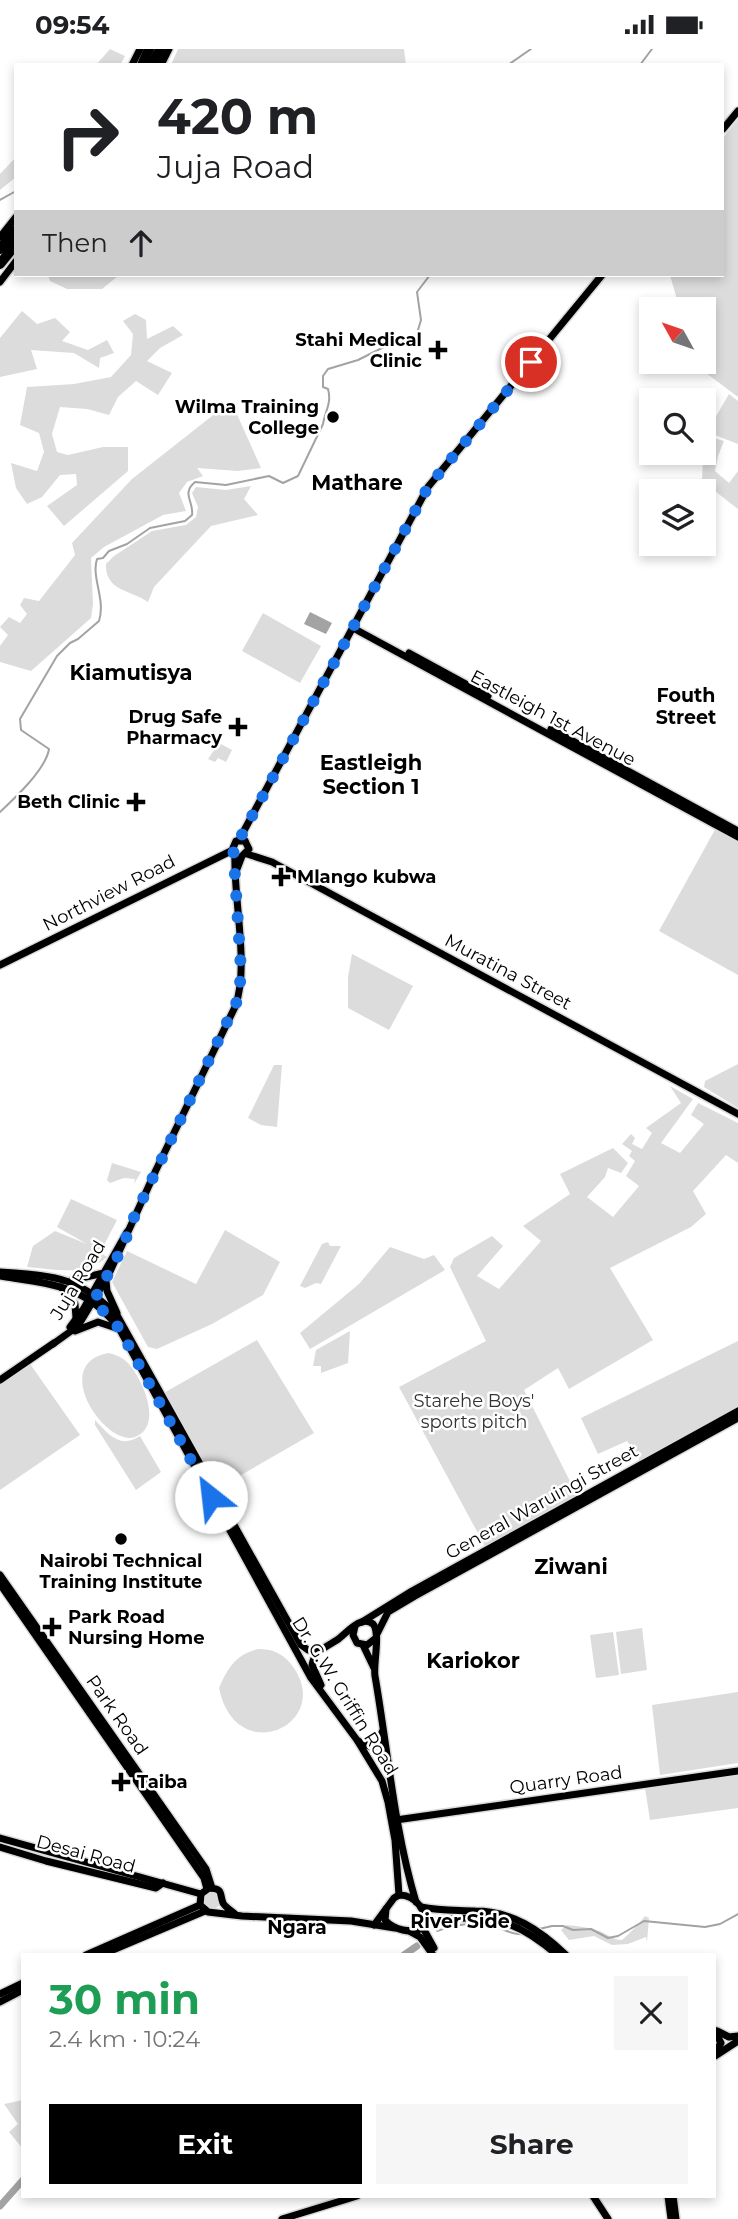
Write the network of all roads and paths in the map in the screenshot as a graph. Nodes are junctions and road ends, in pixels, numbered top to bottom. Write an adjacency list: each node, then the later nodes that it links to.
1 (738, 111): 2 (main road)
2 (724, 128)
3 (14, 220): 5 (main road)
4 (14, 232): 7 (highway)
5 (0, 237)
6 (14, 246): 8 (highway)
7 (0, 249)
8 (0, 264)
9 (14, 264): 11 (main road)
10 (600, 277): 12 (main road, Juja Road)
11 (0, 282)
12 (363, 609): 13 (main road, Juja Road); 14 (main road)
13 (355, 626): 14 (main road, Eastleigh 1st Avenue); 15 (main road, Juja Road)
14 (365, 632): 15 (main road); 16 (main road, Eastleigh 1st Avenue); 17 (main road, Eastleigh 1st Avenue)
15 (348, 637): 18 (main road, Juja Road)
16 (738, 831)
17 (738, 837)
18 (241, 849): 19 (main road, Northview Road); 20 (main road, Muratina Street); 22 (main road, Juja Road)
19 (0, 965)
20 (738, 1114)
21 (0, 1275): 23 (main road, Dr. G.W. Griffin Road)
22 (105, 1276): 24 (main road); 26 (main road, Juja Road); 27 (main road)
23 (25, 1277): 24 (main road, Dr. G.W. Griffin Road); 25 (main road, Dr. G.W. Griffin Road)
24 (68, 1280): 26 (main road, Dr. G.W. Griffin Road)
25 (59, 1286): 26 (main road, Dr. G.W. Griffin Road); 28 (main road)
26 (93, 1297): 27 (main road, Dr. G.W. Griffin Road); 28 (main road, Juja Road); 29 (main road, Dr. G.W. Griffin Road); 30 (main road, Juja Road)
27 (118, 1317): 40 (main road, Dr. G.W. Griffin Road)
28 (75, 1322): 31 (main road, Juja Road)
29 (120, 1330): 30 (main road); 42 (main road, Dr. G.W. Griffin Road)
30 (71, 1332): 31 (main road, Juja Road)
31 (53, 1343): 32 (main road, Juja Road)
32 (0, 1380)
33 (738, 1411): 37 (main road, General Waruingi Street)
34 (738, 1418): 38 (main road, General Waruingi Street)
35 (0, 1575): 50 (main road, Park Road)
36 (0, 1584): 50 (main road, Park Road)
37 (358, 1624): 38 (main road); 39 (main road); 40 (main road, General Waruingi Street)
38 (376, 1636): 39 (main road); 41 (main road)
39 (363, 1645): 41 (main road)
40 (318, 1651): 42 (main road)
41 (375, 1672): 43 (main road)
42 (328, 1701): 44 (main road, Dr. G.W. Griffin Road)
43 (383, 1725): 44 (main road); 46 (main road)
44 (357, 1740): 46 (main road, Dr. G.W. Griffin Road)
45 (738, 1771): 46 (main road, Quarry Road)
46 (395, 1820): 52 (main road, Dr. G.W. Griffin Road); 54 (main road)
47 (0, 1838): 49 (main road, Desai Road)
48 (0, 1847): 49 (main road, Desai Road)
49 (58, 1860): 51 (main road, Desai Road)
50 (206, 1875): 51 (main road)
51 (207, 1890): 53 (main road); 55 (main road)
52 (400, 1895): 54 (main road); 56 (main road)
53 (223, 1903): 57 (main road); 58 (main road)
54 (418, 1904): 60 (main road); 63 (main road)
55 (203, 1908): 57 (main road); 64 (main road)
56 (386, 1909): 59 (main road); 61 (main road)
57 (216, 1912): 58 (main road)
58 (236, 1915): 59 (main road)
59 (374, 1925): 61 (main road)
60 (424, 1926): 62 (main road); 63 (main road); 66 (main road)
61 (395, 1928): 62 (main road)
62 (407, 1930): 65 (main road)
63 (533, 1932): 67 (main road); 68 (main road)
64 (99, 1953)
65 (434, 1953)
66 (435, 1953)
67 (555, 1953)
68 (563, 1953)
69 (21, 1984): 71 (main road)
70 (21, 1991): 72 (main road)
71 (0, 1994)
72 (0, 2002)
73 (716, 2030): 75 (main road)
74 (716, 2033): 76 (main road)
75 (738, 2039): 77 (main road)
76 (716, 2051)
77 (716, 2054)
78 (351, 2198): 82 (main road)
79 (594, 2198): 83 (main road)
80 (669, 2198): 84 (main road)
81 (673, 2198): 84 (main road)
82 (282, 2219)
83 (608, 2219)
84 (674, 2219)

